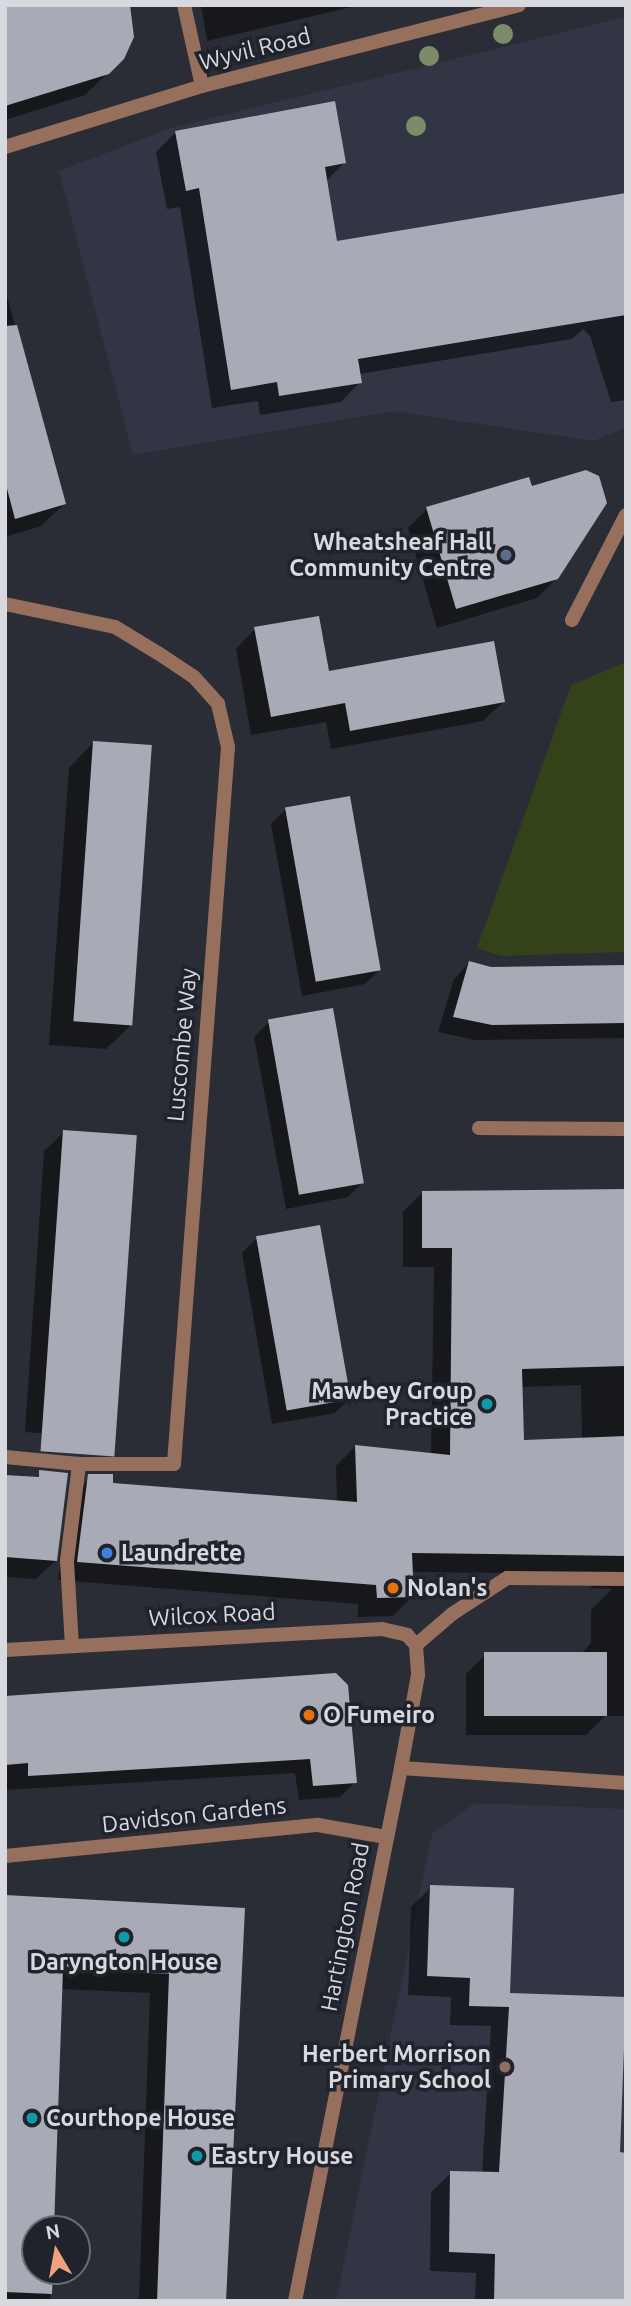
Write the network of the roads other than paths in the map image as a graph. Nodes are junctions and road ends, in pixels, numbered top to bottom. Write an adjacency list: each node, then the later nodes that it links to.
1 (184, 5): 3 (street)
2 (519, 5): 3 (street, Wyvil Road)
3 (202, 86): 4 (street, Wyvil Road)
4 (5, 147)
5 (626, 515): 7 (street)
6 (5, 604): 11 (street, Luscombe Way)
7 (572, 620)
8 (479, 1128): 9 (street)
9 (626, 1129)
10 (5, 1457): 11 (street, Luscombe Way)
11 (79, 1464): 14 (street)
12 (626, 1578): 13 (street)
13 (416, 1645): 14 (street, Wilcox Road); 16 (street, Hartington Road)
14 (72, 1646): 15 (street, Wilcox Road)
15 (5, 1650)
16 (401, 1768): 17 (street); 18 (street, Hartington Road)
17 (626, 1783)
18 (386, 1838): 19 (street, Davidson Gardens); 20 (street, Hartington Road)
19 (5, 1856)
20 (295, 2301)

